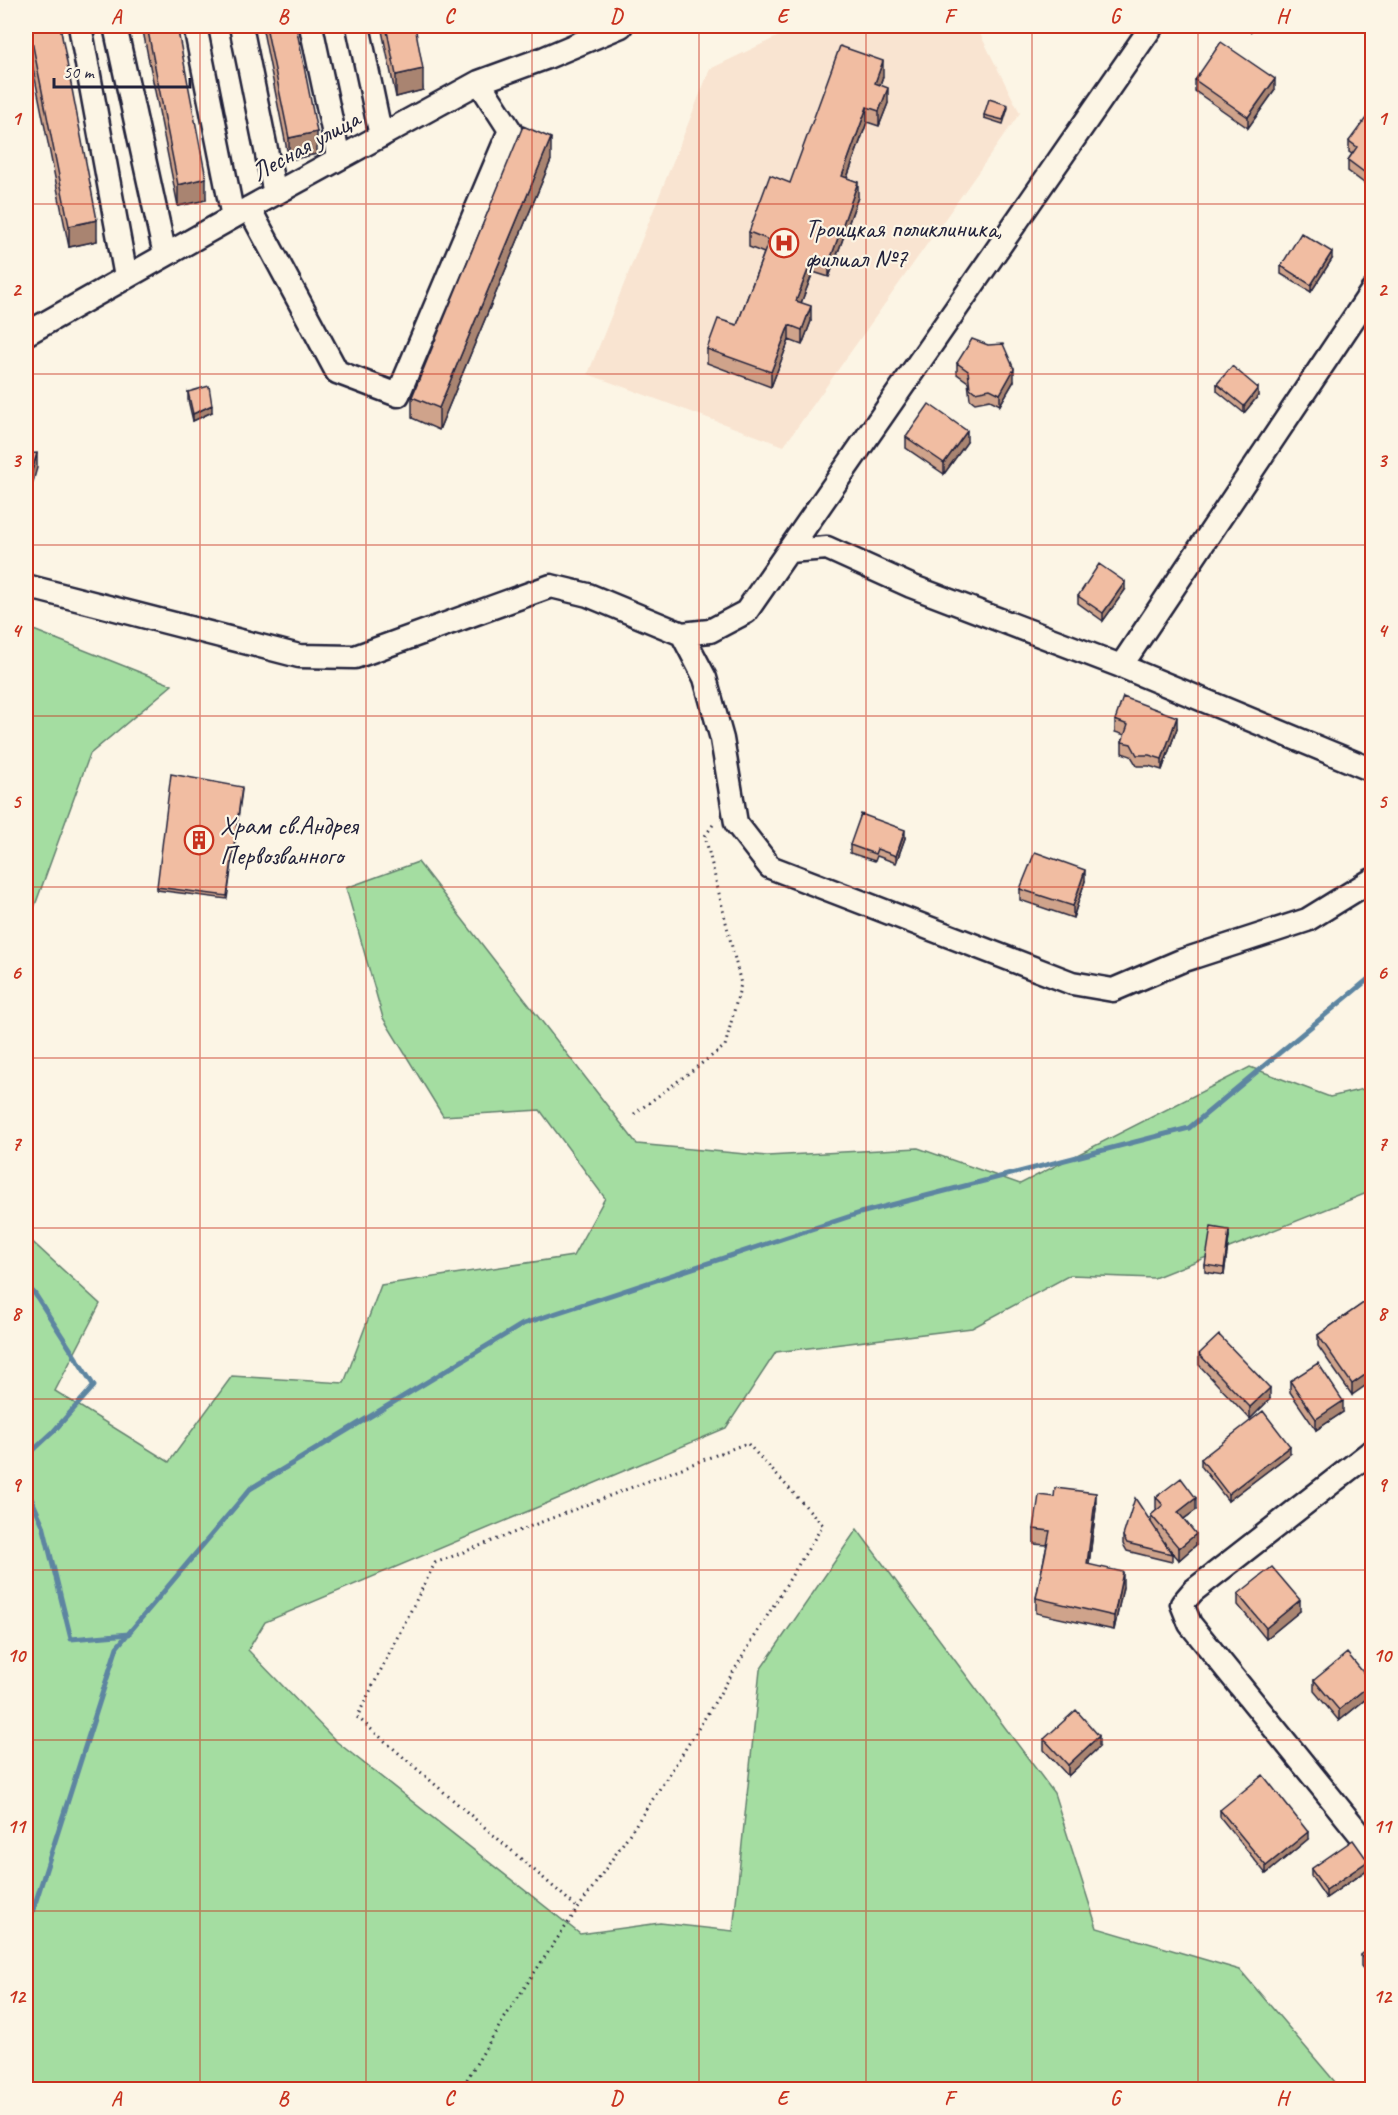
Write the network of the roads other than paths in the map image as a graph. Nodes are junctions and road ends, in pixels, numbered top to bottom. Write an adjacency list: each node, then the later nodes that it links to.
1 (80, 26): 15 (street)
2 (116, 26): 14 (street)
3 (195, 26): 13 (street)
4 (241, 26): 12 (street)
5 (311, 26): 11 (street)
6 (358, 26): 10 (street)
7 (621, 26): 9 (street, Лесная улица)
8 (1152, 26): 18 (street)
9 (479, 82): 10 (street, Лесная улица); 13 (street)
10 (381, 136): 11 (street, Лесная улица)
11 (339, 159): 12 (street, Лесная улица)
12 (275, 194): 13 (street, Лесная улица)
13 (241, 212): 14 (street, Лесная улица)
14 (165, 255): 15 (street, Лесная улица)
15 (126, 277): 17 (street, Лесная улица)
16 (1372, 291): 21 (street)
17 (26, 334)
18 (789, 551): 20 (street); 21 (street)
19 (26, 586): 20 (street)
20 (682, 634): 23 (street)
21 (1121, 666): 22 (street)
22 (1372, 770)
23 (1372, 880)
24 (1372, 1451): 25 (street)
25 (1372, 1849)

